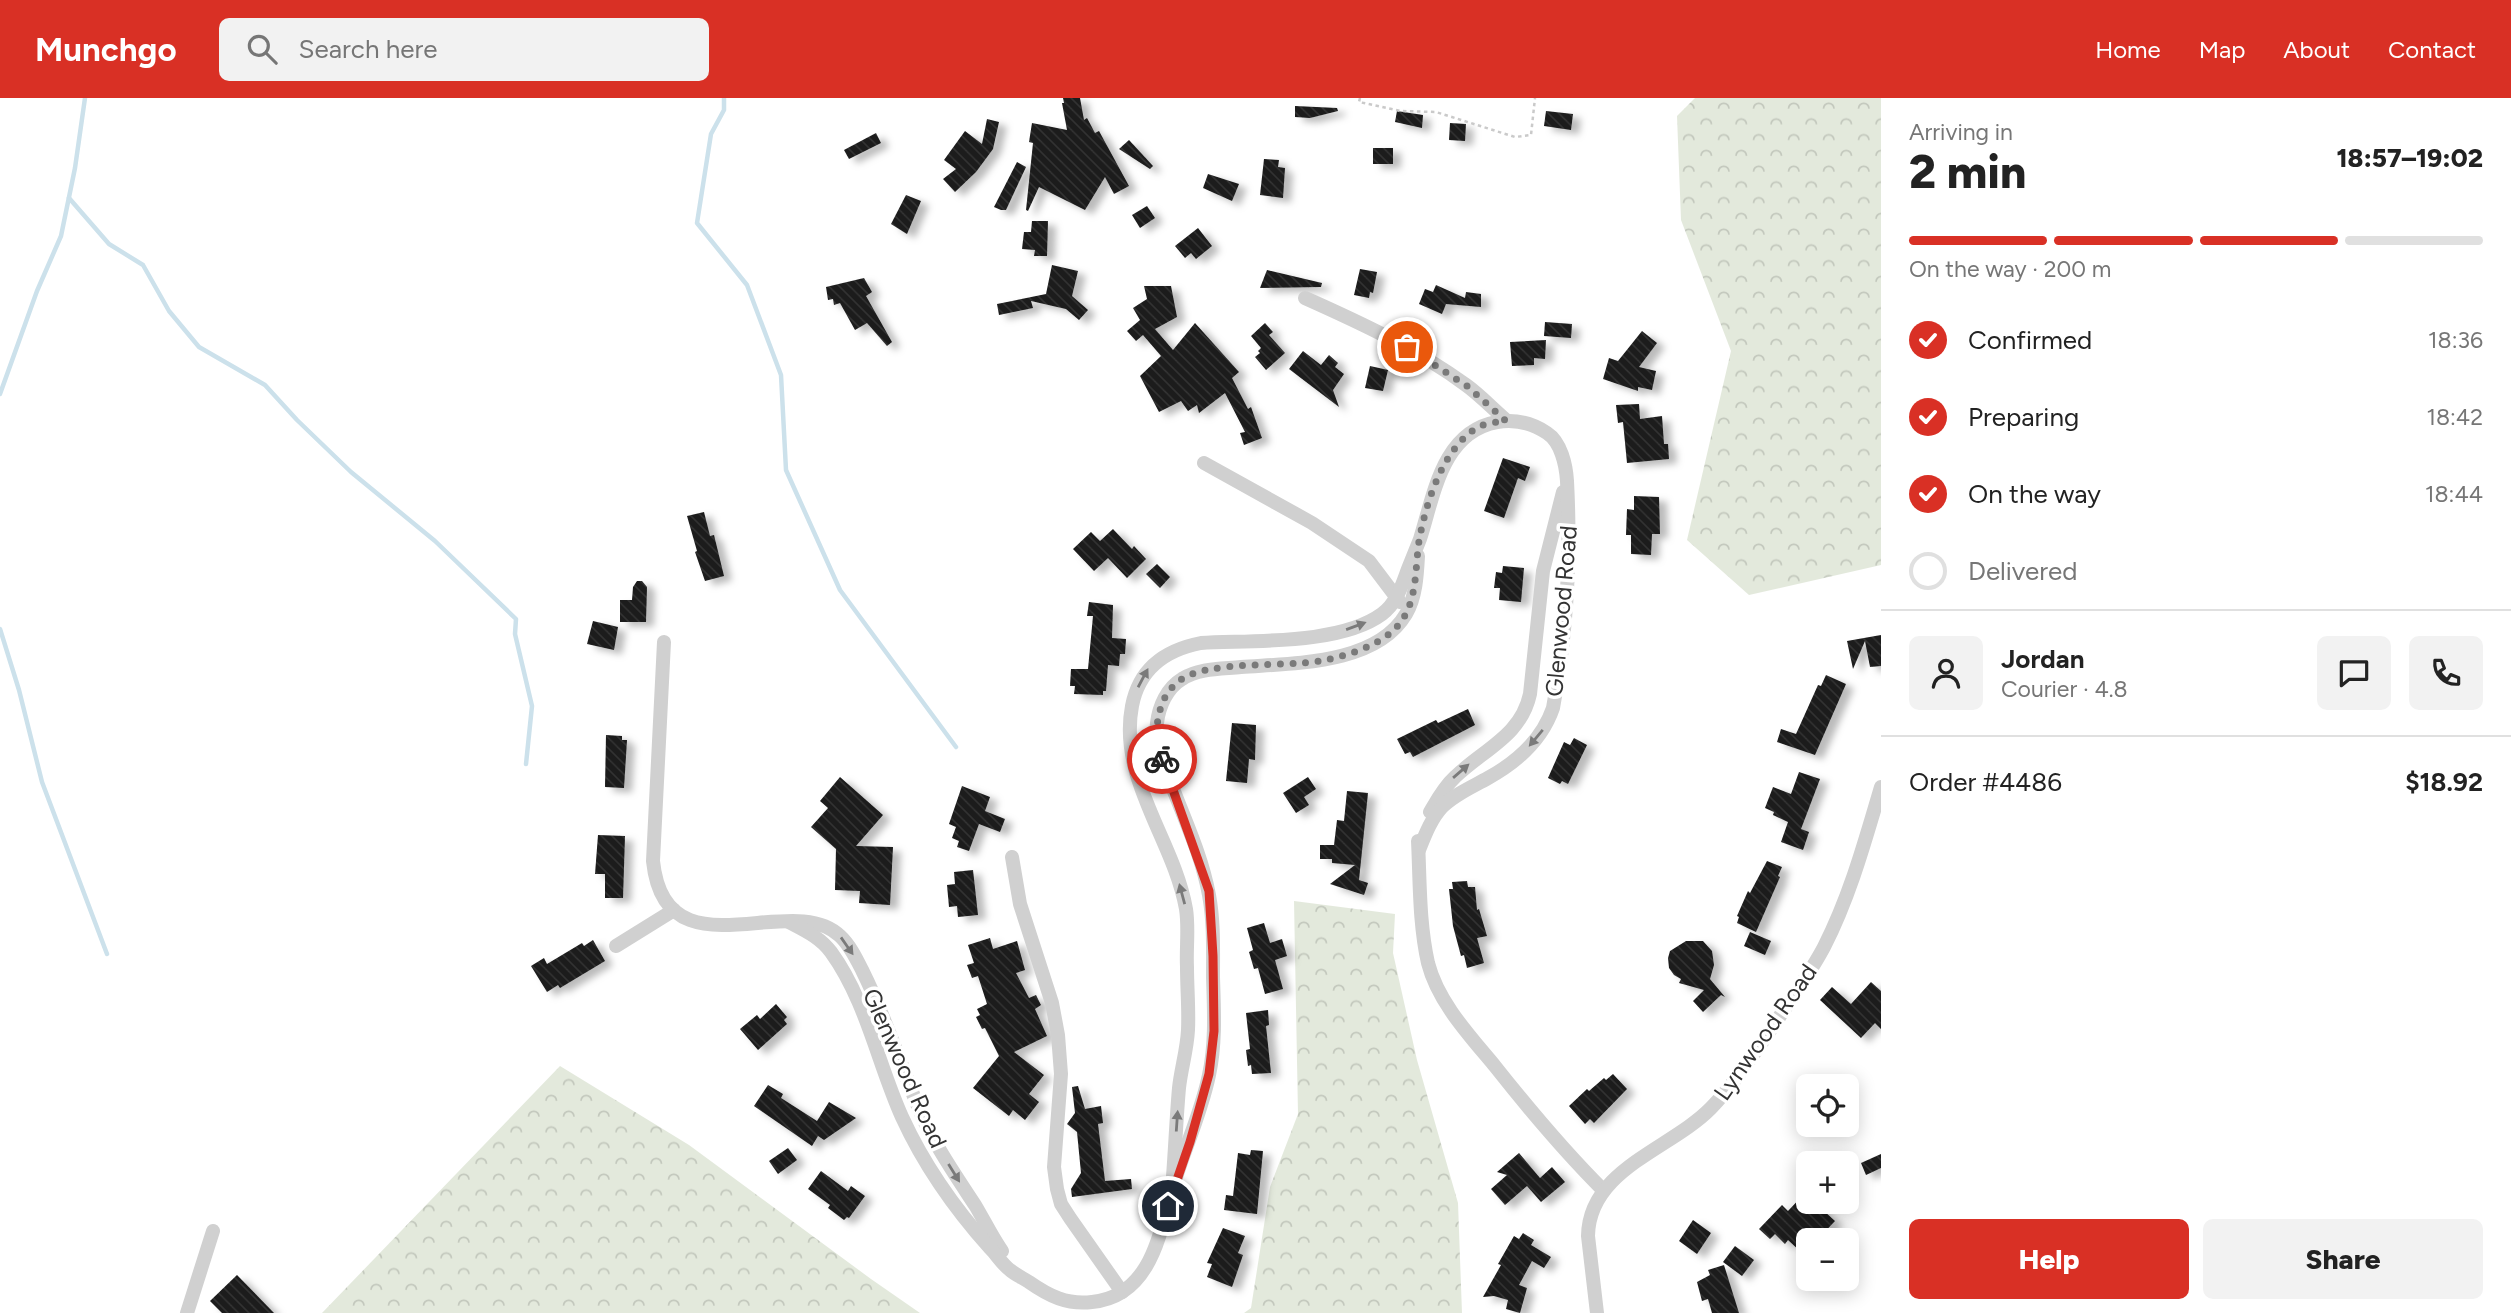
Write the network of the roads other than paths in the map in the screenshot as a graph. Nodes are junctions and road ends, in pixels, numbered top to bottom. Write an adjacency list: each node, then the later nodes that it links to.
1 (1305, 298): 2 (street)
2 (1506, 421): 4 (street, Glenwood Road); 5 (street, Glenwood Road)
3 (1203, 463): 6 (street)
4 (1567, 480): 10 (street, Glenwood Road, one-way to 4); 10 (street, Glenwood Road, one-way to 10)
5 (1419, 540): 6 (street, Glenwood Road); 7 (street, Glenwood Road)
6 (1396, 597): 7 (street); 14 (street, Glenwood Road, one-way to 6)
7 (1407, 613): 14 (street, Glenwood Road)
8 (664, 642): 12 (street)
9 (1881, 787): 15 (street, Lynwood Road)
10 (1419, 850): 15 (street, Glenwood Road)
11 (1012, 857): 17 (street)
12 (674, 910): 13 (street); 17 (street, Glenwood Road)
13 (615, 946)
14 (1172, 1189): 17 (street, Glenwood Road)
15 (1602, 1190): 19 (street, Lynwood Road)
16 (213, 1231): 18 (street)
17 (1122, 1292)
18 (187, 1313)
19 (1597, 1313)

